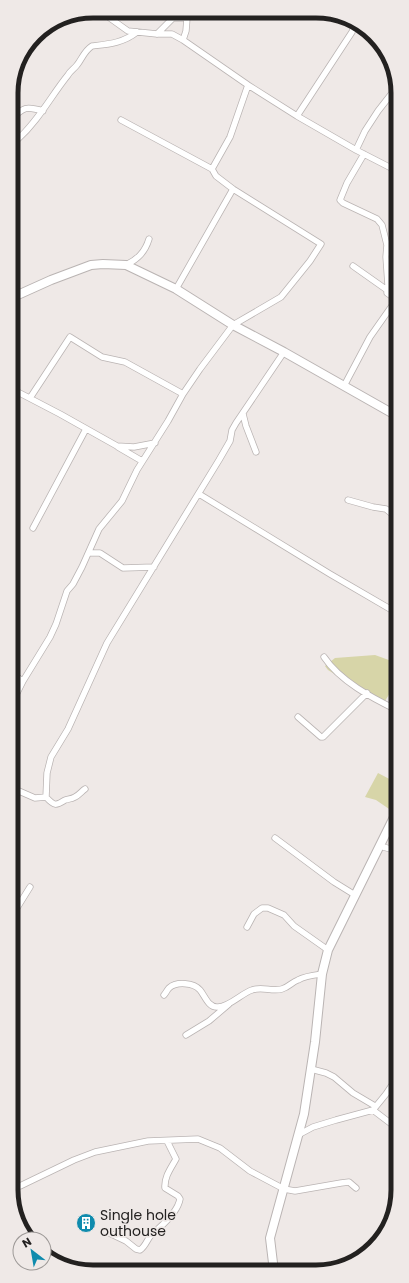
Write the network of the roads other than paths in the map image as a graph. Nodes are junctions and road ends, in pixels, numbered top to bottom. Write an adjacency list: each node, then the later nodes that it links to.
1 (110, 18): 4 (street)
2 (172, 18): 5 (street); 6 (street)
3 (354, 29): 11 (street)
4 (137, 32): 5 (street); 9 (street)
5 (157, 34): 6 (street)
6 (183, 40): 7 (street)
7 (248, 85): 11 (street); 17 (street)
8 (391, 94): 14 (street)
9 (43, 111): 10 (street); 13 (street)
10 (18, 114)
11 (297, 116): 14 (street)
12 (121, 120): 17 (street)
13 (18, 139)
14 (356, 150): 15 (street)
15 (364, 154): 16 (street); 23 (street)
16 (391, 168)
17 (212, 169): 18 (street)
18 (233, 190): 24 (street); 28 (street)
19 (149, 239): 20 (street)
20 (126, 265): 24 (main road); 25 (main road)
21 (353, 266): 23 (street)
22 (391, 282): 23 (street)
23 (387, 288): 26 (street)
24 (176, 289): 28 (main road)
25 (18, 294)
26 (391, 296)
27 (391, 307): 30 (street)
28 (233, 325): 29 (main road); 32 (street)
29 (284, 352): 30 (main road); 35 (street)
30 (344, 386): 34 (main road)
31 (18, 392): 33 (street)
32 (183, 394): 33 (street); 37 (street)
33 (30, 398): 36 (street)
34 (391, 413)
35 (243, 414): 39 (street); 41 (street)
36 (86, 429): 38 (street); 44 (street)
37 (155, 443): 38 (street); 40 (street)
38 (117, 446): 40 (street)
39 (256, 452)
40 (142, 461): 45 (street)
41 (199, 494): 46 (street); 47 (street)
42 (348, 500): 43 (street)
43 (391, 513)
44 (33, 528)
45 (89, 553): 46 (street); 50 (street)
46 (154, 568): 57 (street)
47 (391, 610)
48 (324, 657): 52 (street)
49 (18, 678): 50 (street)
50 (23, 681): 51 (street)
51 (18, 691)
52 (367, 693): 53 (street); 54 (street)
53 (391, 707)
54 (298, 717)
55 (85, 789): 57 (street)
56 (18, 791): 57 (street)
57 (46, 797)
58 (391, 824): 60 (main road)
59 (275, 838): 63 (street)
60 (380, 846): 61 (street); 63 (main road)
61 (391, 849)
62 (30, 887): 64 (street)
63 (355, 896): 66 (main road)
64 (18, 906)
65 (247, 926): 66 (street)
66 (328, 950): 67 (main road)
67 (322, 974): 69 (street); 71 (main road)
68 (164, 995): 69 (street)
69 (230, 1003): 70 (street)
70 (186, 1035)
71 (311, 1069): 73 (street); 75 (main road)
72 (391, 1086): 73 (street)
73 (374, 1108): 74 (street); 75 (street)
74 (391, 1123)
75 (298, 1135): 79 (main road)
76 (167, 1141): 77 (street); 79 (street); 80 (street)
77 (18, 1186)
78 (356, 1188): 79 (street)
79 (284, 1189): 81 (main road)
80 (107, 1232)
81 (274, 1265)

